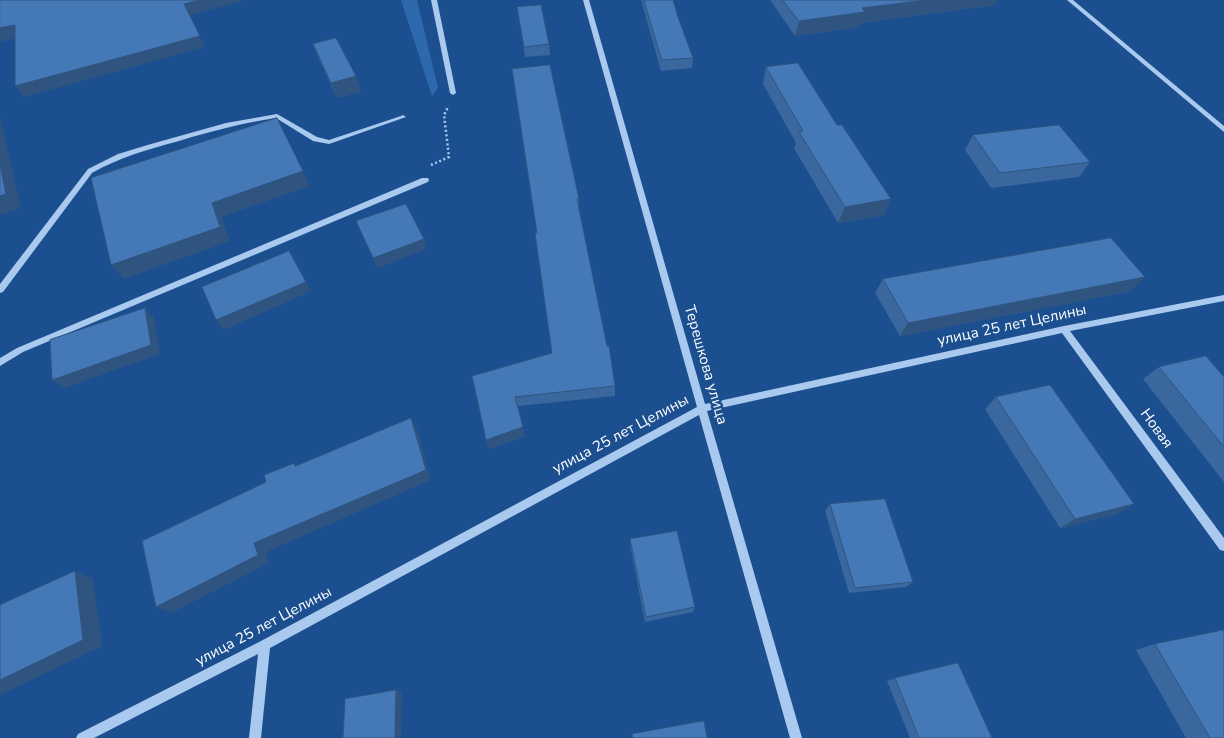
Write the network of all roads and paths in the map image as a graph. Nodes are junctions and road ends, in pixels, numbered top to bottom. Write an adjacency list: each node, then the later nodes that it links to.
1 (434, 0): 4 (street)
2 (586, 0): 12 (street, Терешкова улица)
3 (1070, 0): 6 (street)
4 (454, 93): 7 (path)
5 (402, 117): 8 (lane)
6 (1224, 130)
7 (425, 180): 11 (street)
8 (0, 290)
9 (1224, 298): 10 (street, улица 25 лет Целины)
10 (1064, 329): 12 (street, улица 25 лет Целины); 13 (street, Новая)
11 (0, 362)
12 (703, 408): 14 (street, улица 25 лет Целины); 17 (street, Терешкова улица)
13 (1224, 546)
14 (265, 645): 15 (street, улица 25 лет Целины); 16 (street)
15 (82, 738)
16 (255, 738)
17 (796, 738)

